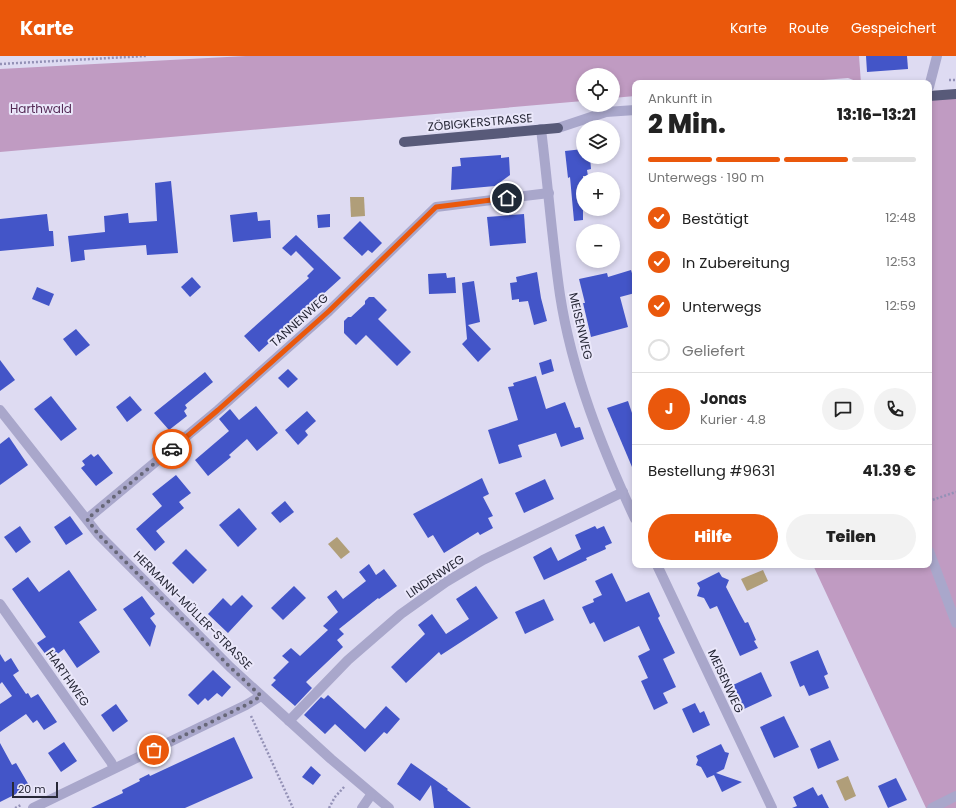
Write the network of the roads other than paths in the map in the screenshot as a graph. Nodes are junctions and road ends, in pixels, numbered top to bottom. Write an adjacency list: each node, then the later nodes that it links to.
1 (937, 56): 2 (street)
2 (931, 80)
3 (956, 94): 4 (main road)
4 (932, 96)
5 (632, 110): 6 (street)
6 (558, 128): 7 (main road, ZÖBIGKERSTRASSE)
7 (542, 129): 8 (main road, ZÖBIGKERSTRASSE); 9 (street, MEISENWEG)
8 (404, 142)
9 (549, 193): 11 (street, MEISENWEG); 13 (street, TANNENWEG)
10 (0, 410): 13 (street, HERMANN-MÜLLER-STRASSE)
11 (623, 492): 12 (street, MEISENWEG); 19 (street, LINDENWEG)
12 (632, 512)
13 (87, 519): 18 (street, HERMANN-MÜLLER-STRASSE)
14 (932, 559): 17 (street)
15 (658, 568): 26 (street, MEISENWEG)
16 (0, 604): 20 (street, HARTHWEG)
17 (956, 623)
18 (261, 696): 19 (street, HERMANN-MÜLLER-STRASSE); 20 (street)
19 (289, 721): 21 (street, HERMANN-MÜLLER-STRASSE)
20 (114, 768): 23 (street)
21 (371, 794): 24 (street); 25 (street, HERMANN-MÜLLER-STRASSE)
22 (956, 796): 27 (street)
23 (33, 808)
24 (362, 808)
25 (389, 808)
26 (772, 808)
27 (932, 808)

